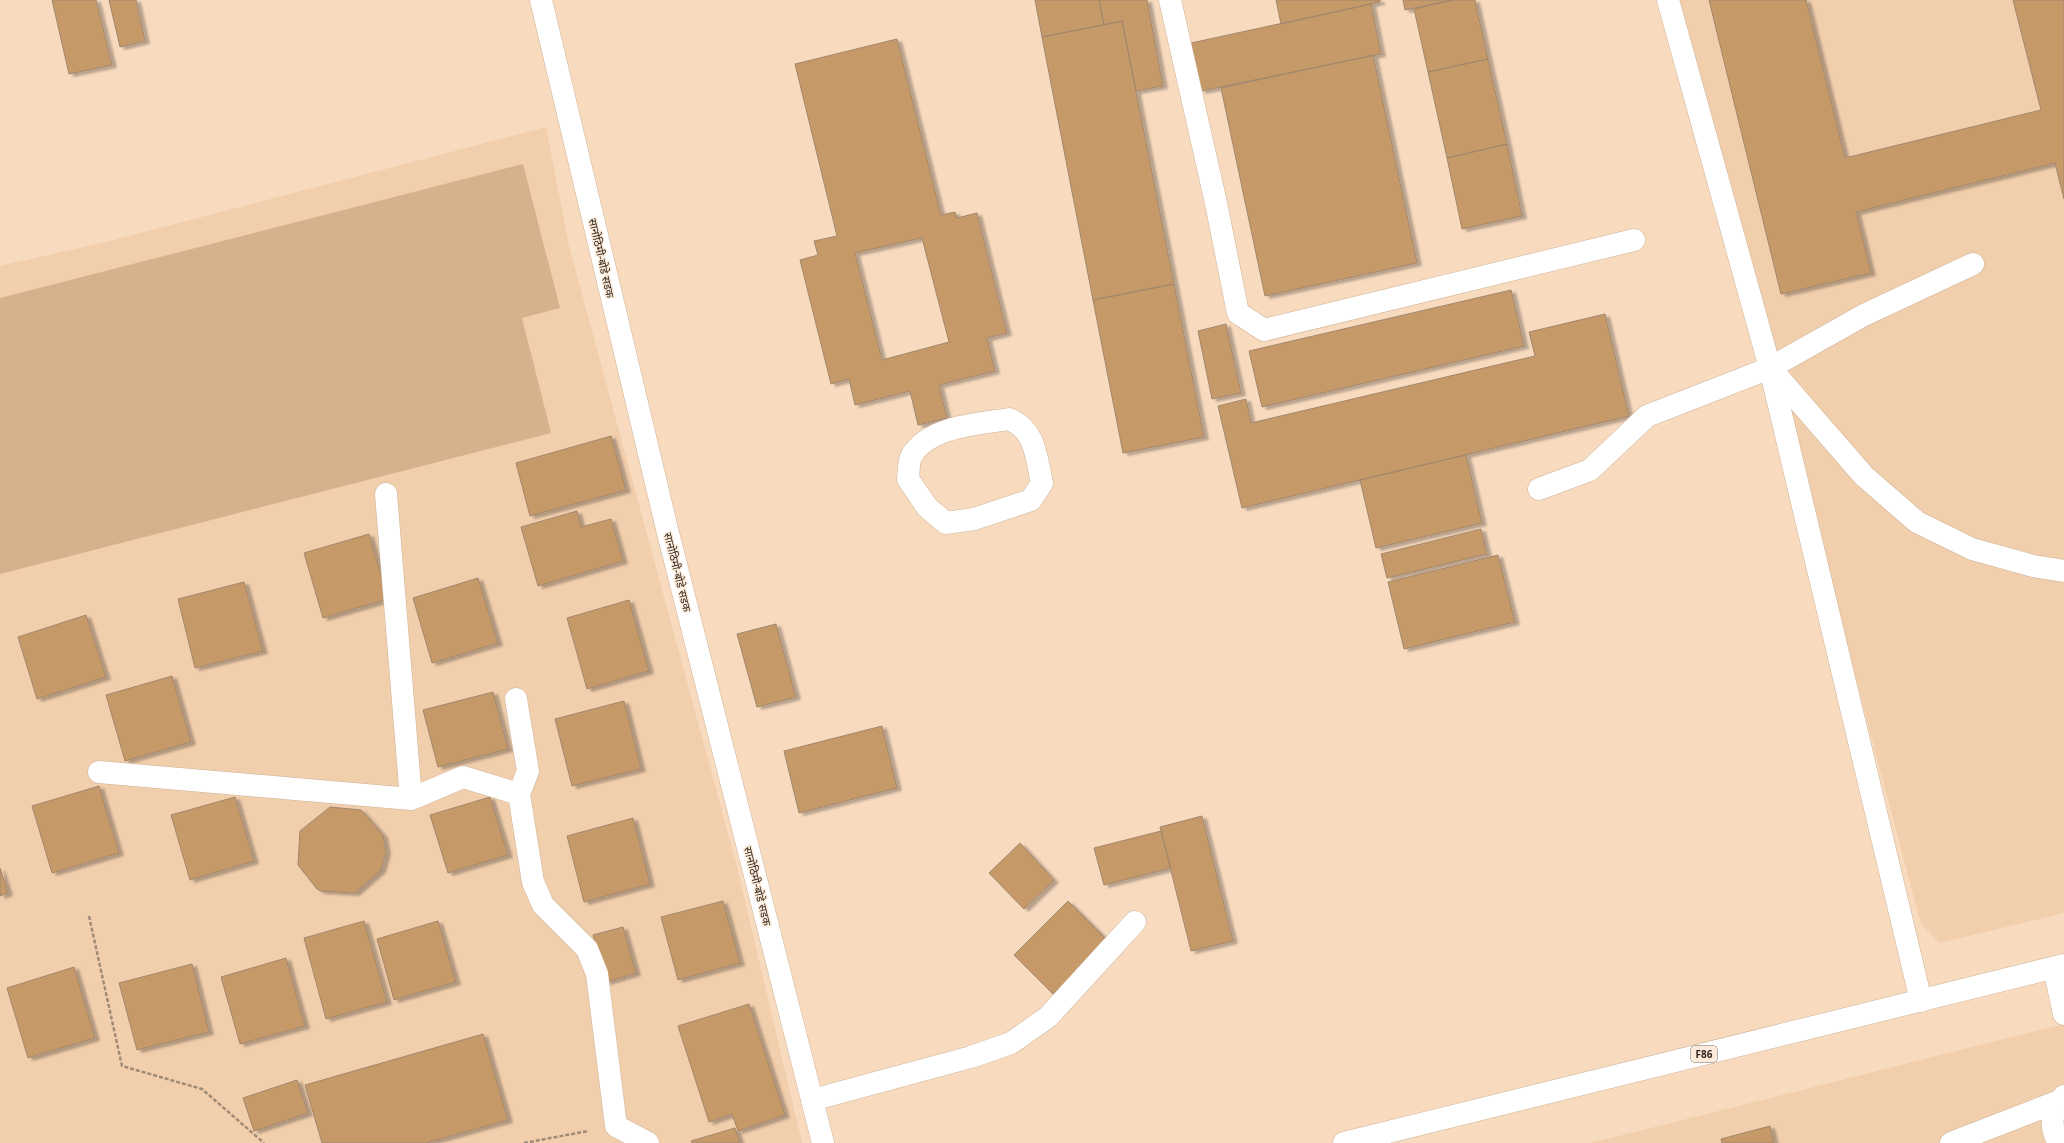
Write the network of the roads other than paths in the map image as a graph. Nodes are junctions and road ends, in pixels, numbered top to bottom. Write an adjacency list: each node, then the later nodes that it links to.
1 (541, 0): 20 (street, सानोठिमी-बोडे सडक)
2 (1170, 0): 4 (street)
3 (1668, 0): 6 (street)
4 (1634, 240)
5 (1973, 264): 6 (street)
6 (1770, 368): 8 (street); 10 (street); 17 (street)
7 (1033, 441): 7 (street)
8 (1539, 488)
9 (386, 494): 14 (street)
10 (2064, 571)
11 (516, 699): 13 (street)
12 (99, 772): 14 (street)
13 (519, 794): 14 (street); 21 (street)
14 (411, 799)
15 (1135, 922): 20 (street)
16 (2059, 967): 17 (street, F86); 18 (street)
17 (1921, 1000): 23 (street, F86)
18 (2064, 1014)
19 (2061, 1099): 24 (street); 25 (street)
20 (812, 1100): 22 (street, सानोठिमी-बोडे सडक)
21 (648, 1143)
22 (823, 1143)
23 (1344, 1143)
24 (1951, 1143)
25 (2059, 1143)

